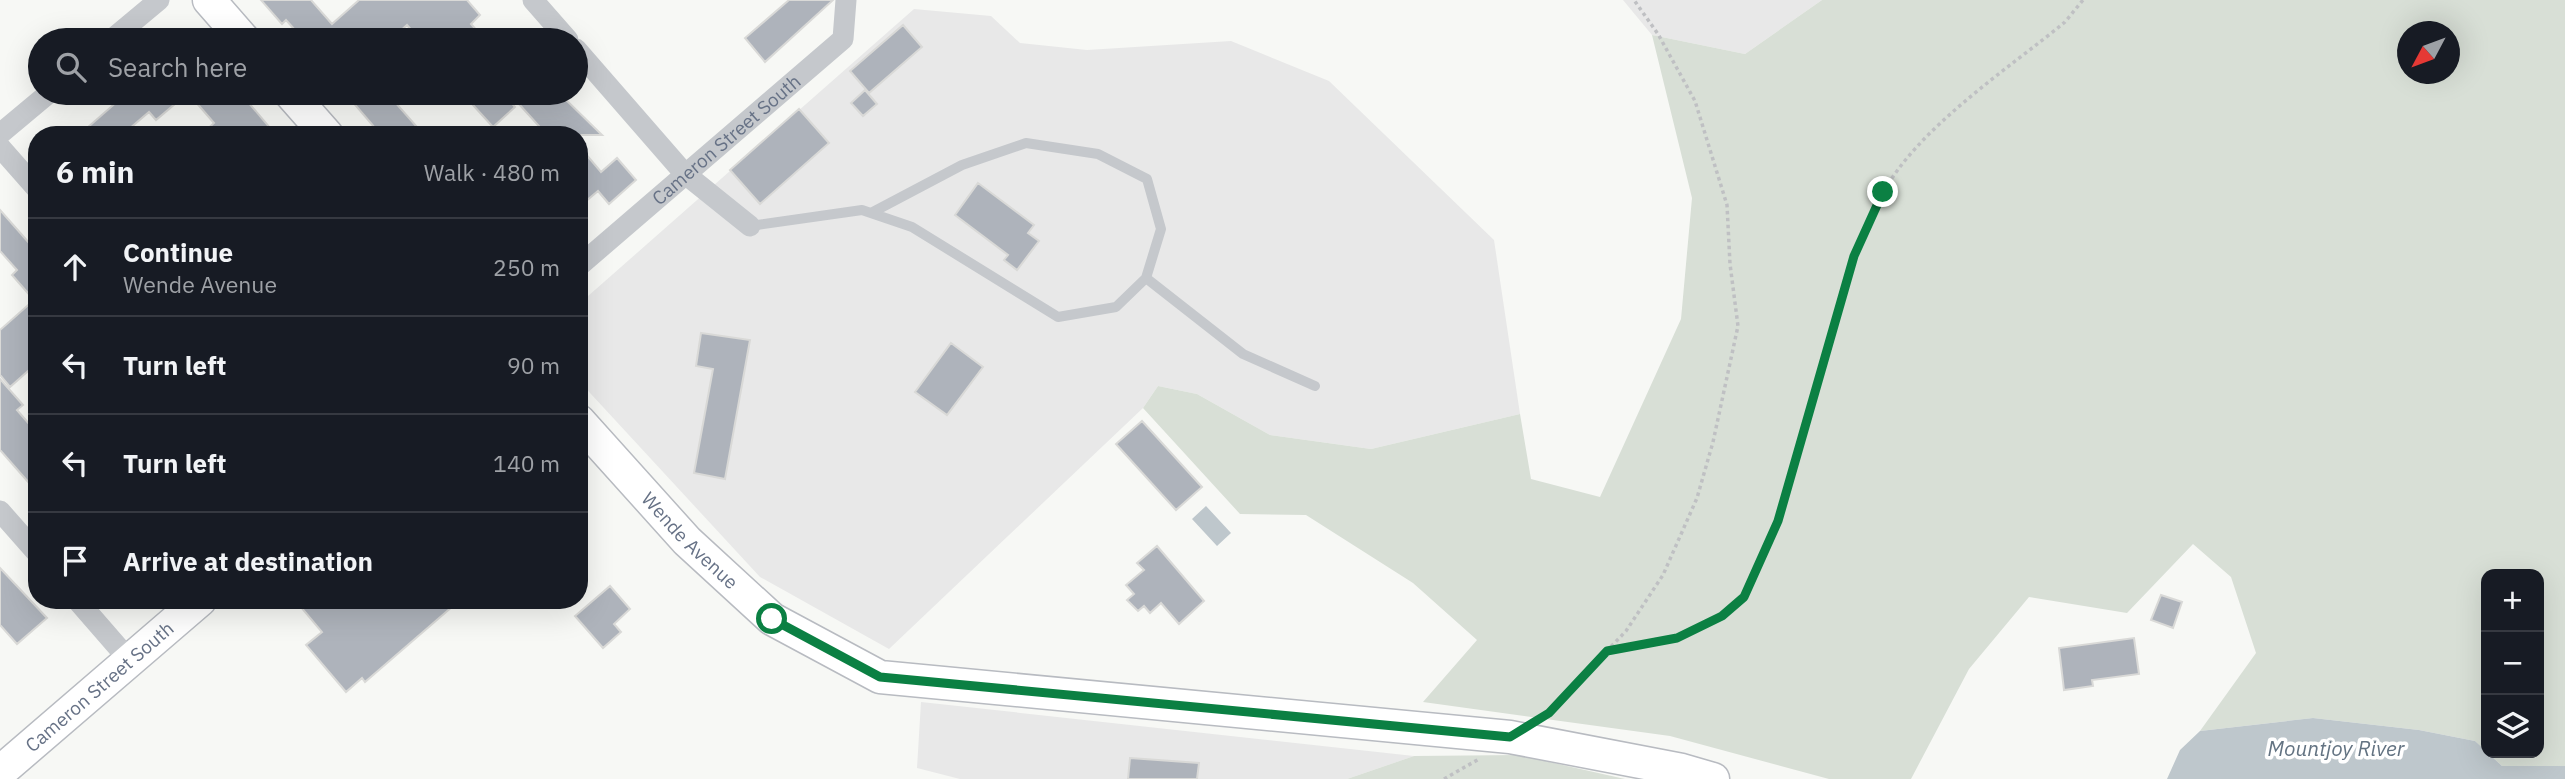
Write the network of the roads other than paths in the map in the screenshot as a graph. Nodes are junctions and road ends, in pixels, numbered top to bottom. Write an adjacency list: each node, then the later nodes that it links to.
1 (159, 0): 5 (street)
2 (209, 0): 6 (street)
3 (533, 0): 7 (street)
4 (846, 0): 14 (street, Cameron Street South)
5 (125, 28)
6 (234, 28)
7 (558, 28)
8 (588, 63): 14 (street)
9 (35, 105): 12 (street)
10 (301, 105): 11 (street)
11 (319, 126)
12 (0, 134)
13 (0, 148): 15 (street)
14 (684, 173): 17 (street); 18 (street, Cameron Street South)
15 (28, 179)
16 (871, 213): 17 (lane); 19 (lane); 19 (lane)
17 (750, 226)
18 (588, 259)
19 (1146, 278): 20 (lane)
20 (1315, 386)
21 (588, 431): 28 (street, Wende Avenue)
22 (0, 511): 23 (street)
23 (28, 543)
24 (85, 609): 26 (street)
25 (190, 609): 26 (street, Cameron Street South)
26 (130, 661): 27 (street, Cameron Street South)
27 (0, 772)
28 (1681, 774): 29 (street, Wende Avenue)
29 (1713, 779)

